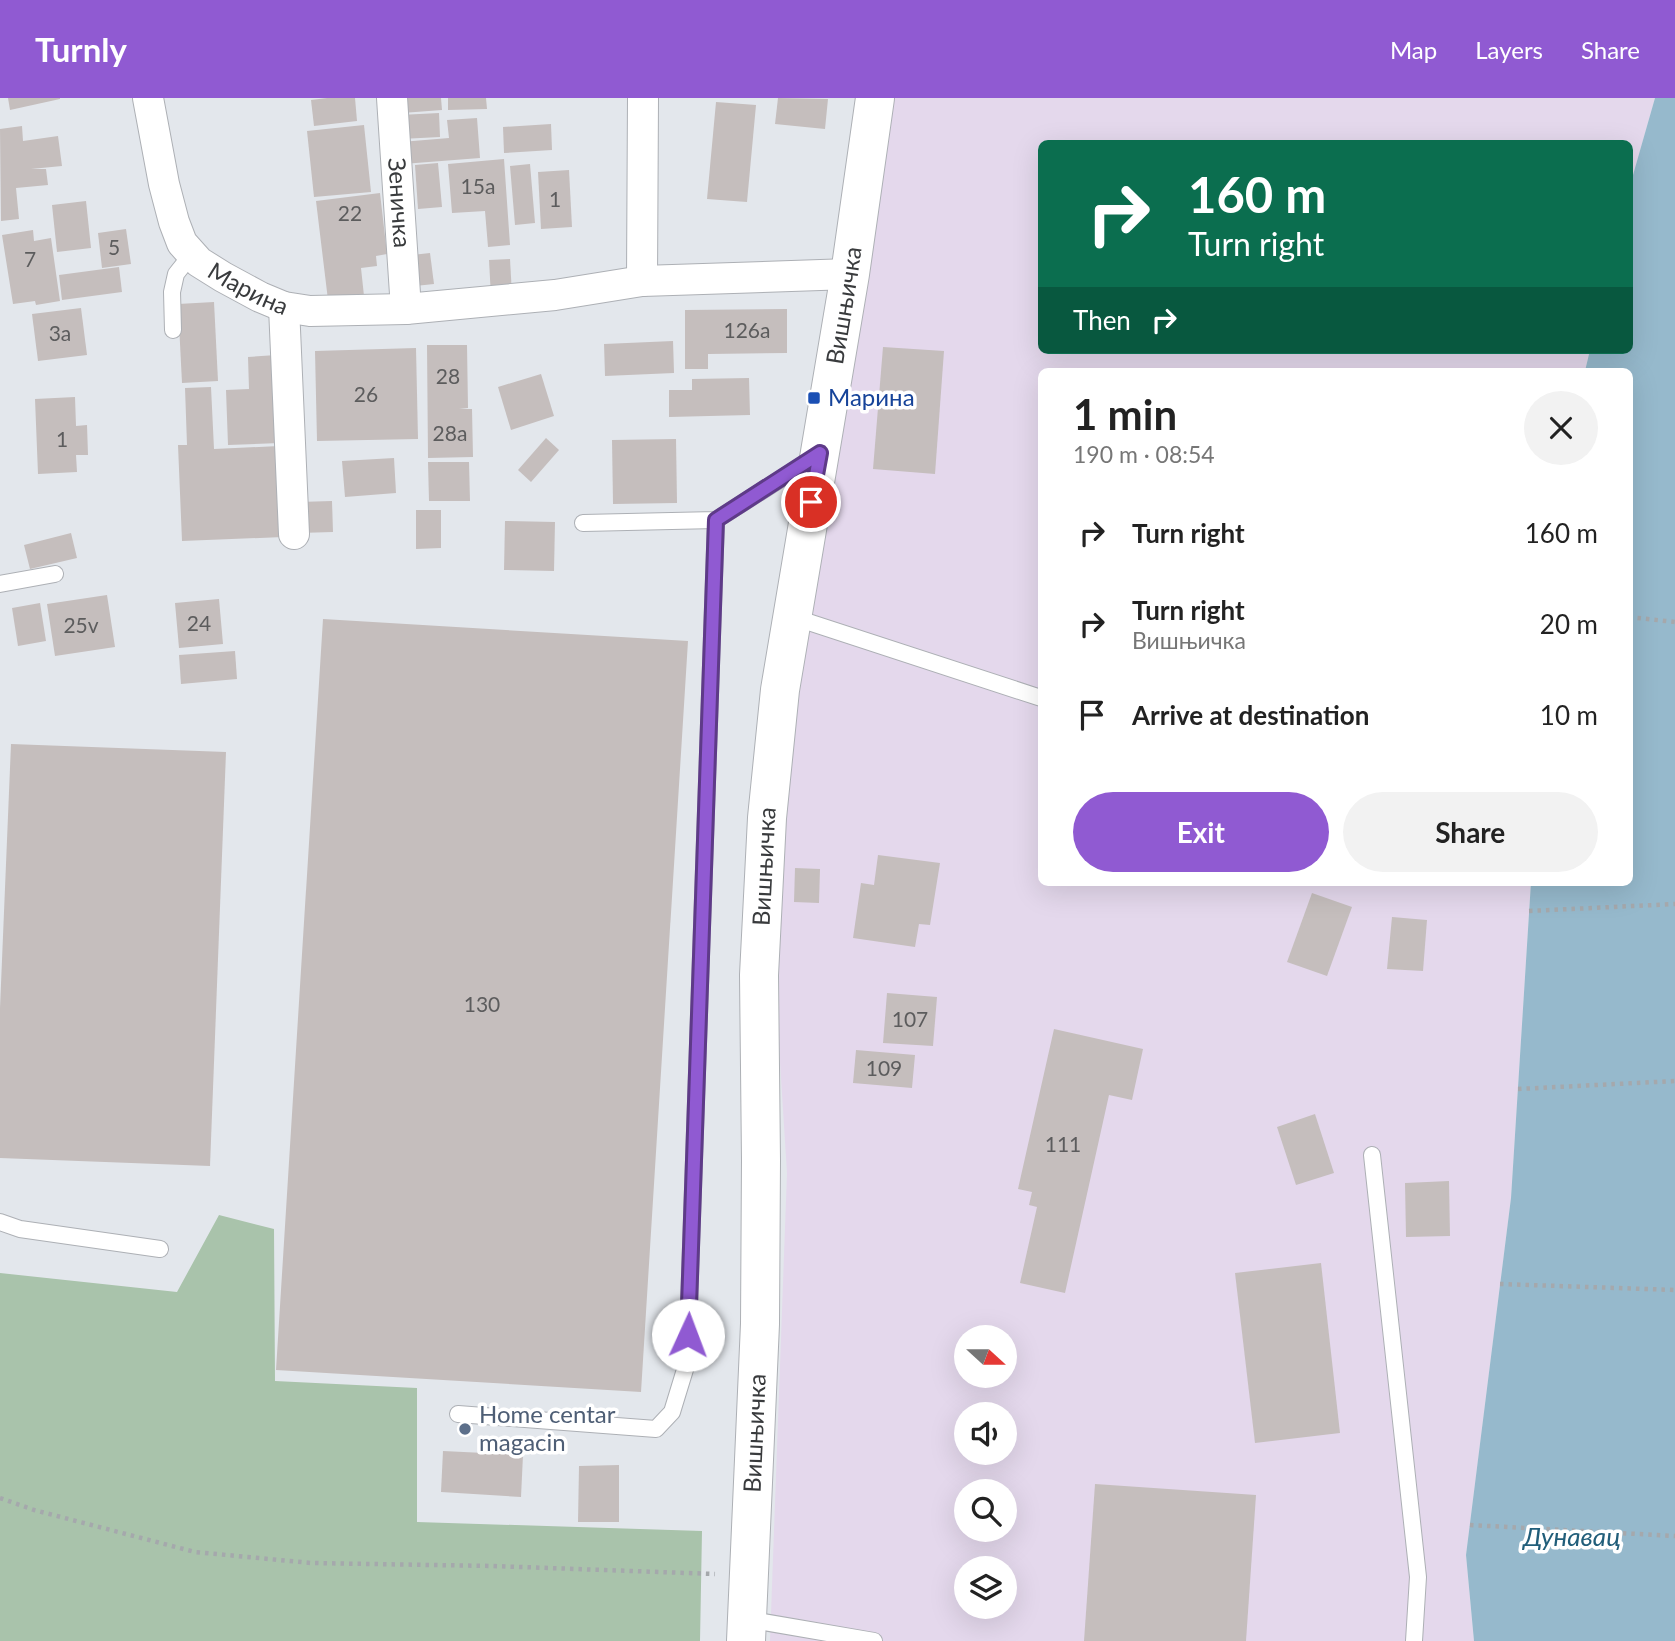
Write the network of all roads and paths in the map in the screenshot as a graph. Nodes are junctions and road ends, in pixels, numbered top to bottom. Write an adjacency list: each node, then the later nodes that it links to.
1 (148, 98): 5 (street, Марина)
2 (392, 98): 9 (street, Зеничка)
3 (643, 98): 7 (street)
4 (874, 98): 6 (street, Вишњичка)
5 (191, 255): 8 (street, Марина); 10 (lane)
6 (850, 274): 7 (street, Марина); 11 (street, Вишњичка)
7 (642, 281): 9 (street, Марина)
8 (284, 307): 9 (street, Марина); 14 (street)
9 (406, 309)
10 (173, 330)
11 (820, 453): 12 (lane); 17 (street, Вишњичка)
12 (716, 520): 13 (lane); 30 (lane)
13 (583, 523)
14 (294, 534)
15 (55, 574): 16 (lane)
16 (0, 584)
17 (793, 617): 20 (lane); 34 (street, Вишњичка)
18 (1633, 617): 19 (path)
19 (1675, 622)
20 (1038, 697)
21 (1675, 904): 22 (path)
22 (1529, 911)
23 (1675, 1081): 24 (path)
24 (1518, 1089)
25 (1372, 1155): 37 (lane)
26 (0, 1222): 27 (lane)
27 (160, 1250)
28 (1500, 1284): 29 (path)
29 (1675, 1290)
30 (458, 1413)
31 (0, 1498): 34 (path)
32 (1470, 1525): 33 (path)
33 (1675, 1536)
34 (748, 1575): 35 (street, Вишњичка)
35 (746, 1630): 36 (lane)
36 (874, 1641)
37 (1414, 1641)

